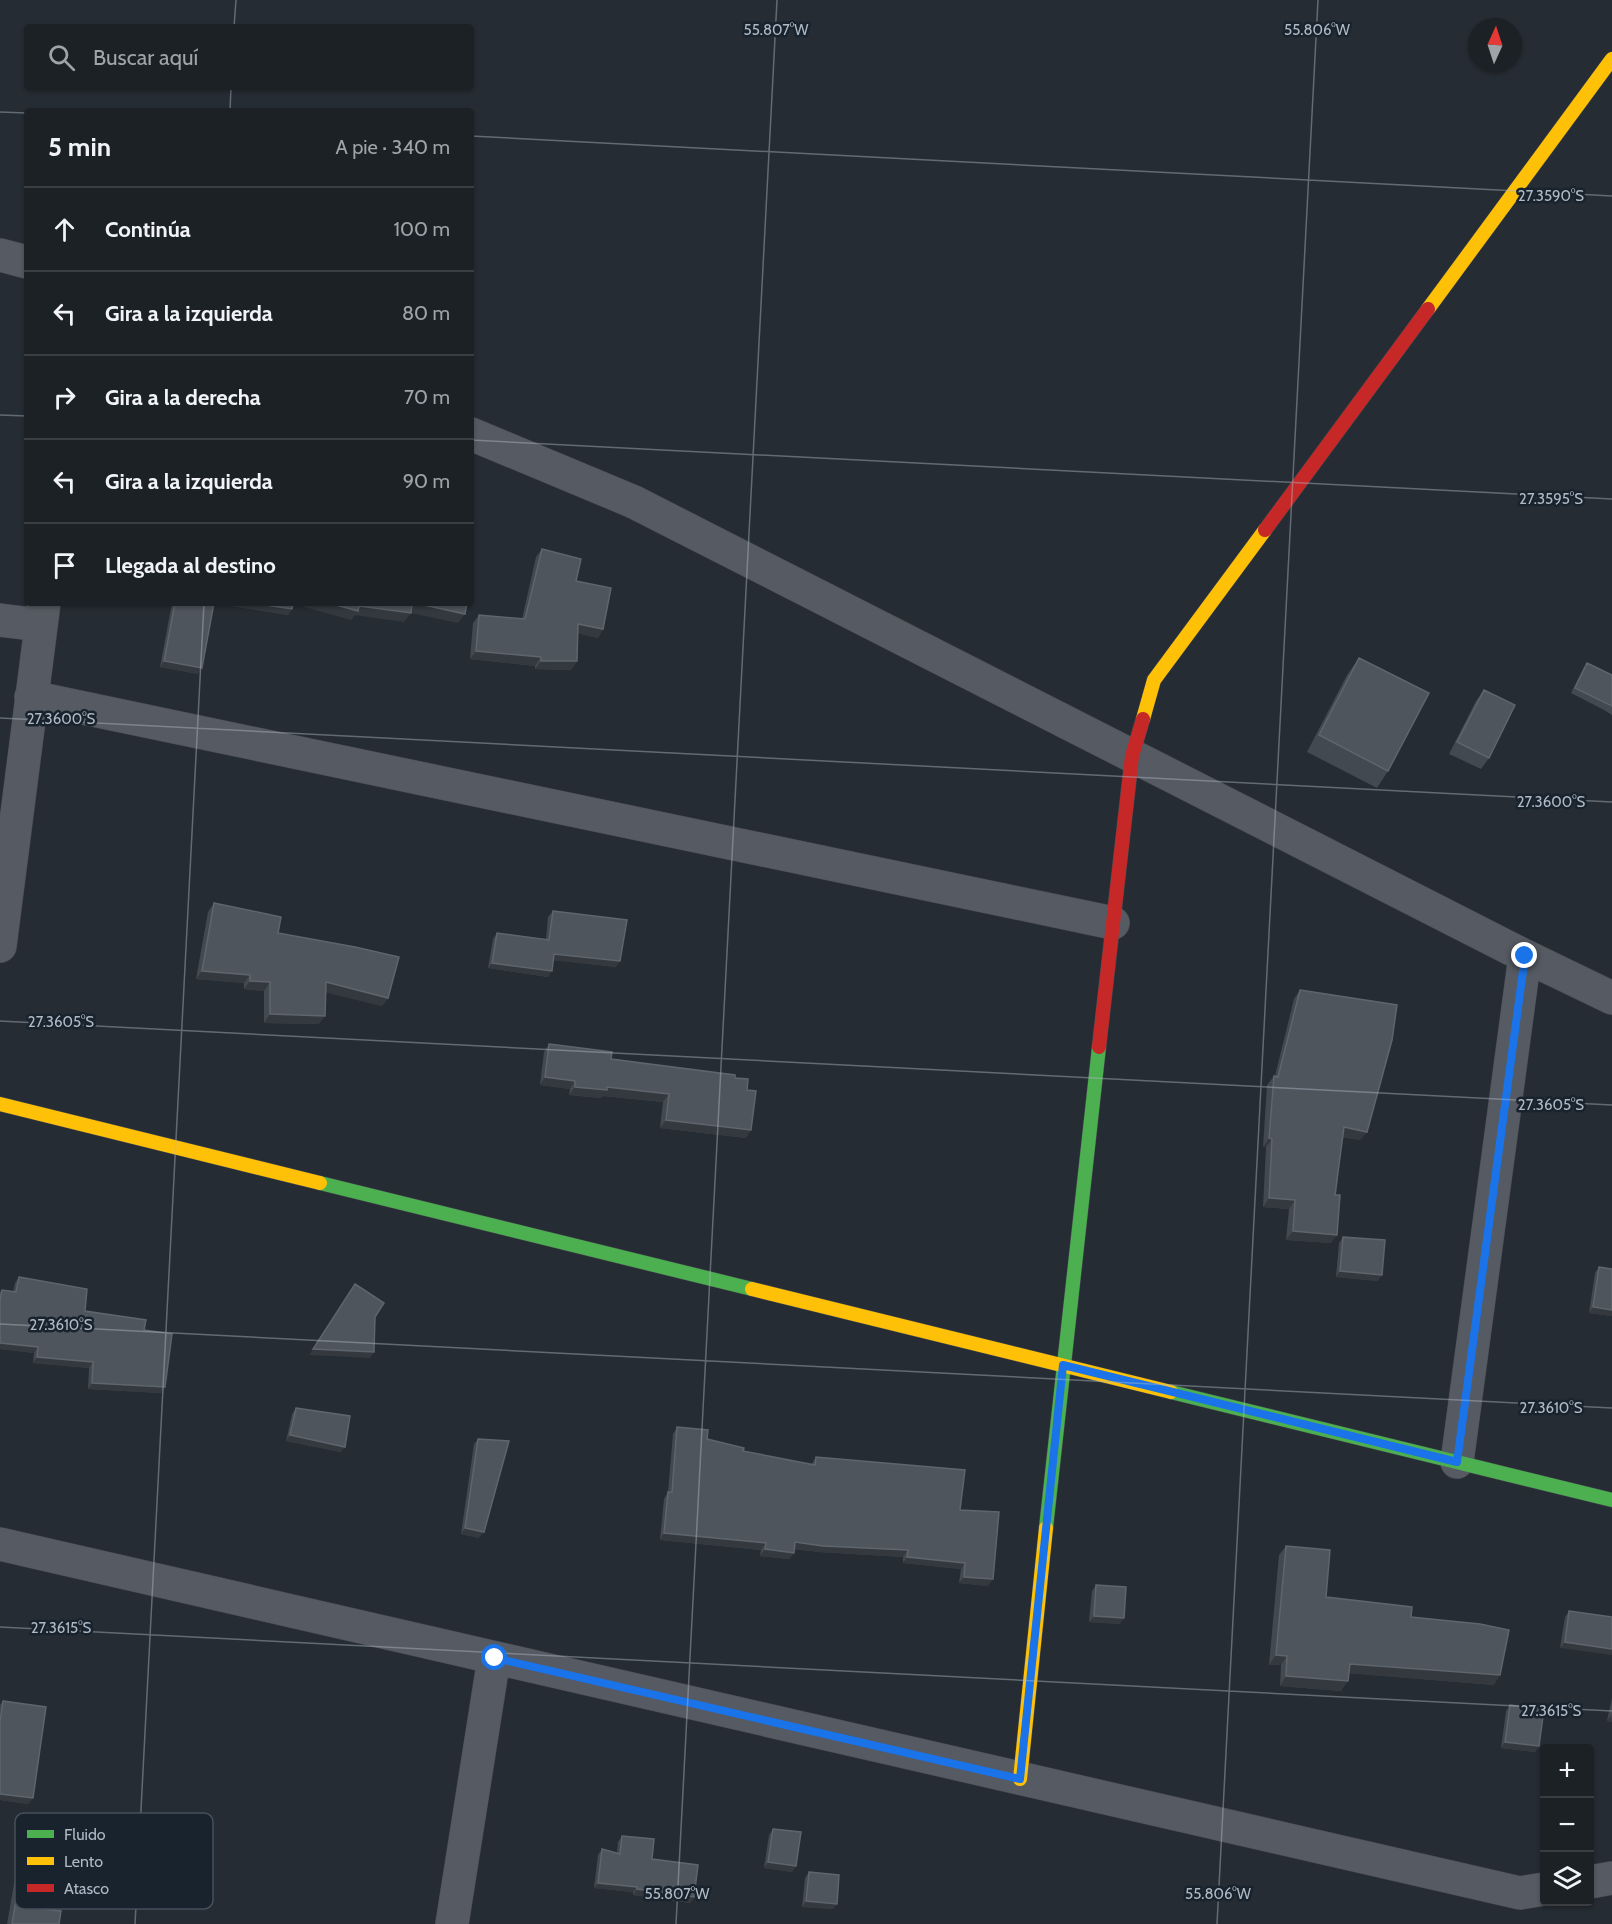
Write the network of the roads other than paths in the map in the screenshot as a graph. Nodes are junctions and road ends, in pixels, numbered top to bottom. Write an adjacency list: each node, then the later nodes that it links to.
1 (1612, 59): 8 (street)
2 (0, 255): 3 (street)
3 (24, 261)
4 (474, 435): 8 (street)
5 (42, 614): 6 (street); 7 (street)
6 (0, 620)
7 (31, 697): 9 (street); 10 (street)
8 (1132, 756): 9 (street); 11 (street)
9 (1113, 923): 14 (street)
10 (0, 946)
11 (1525, 956): 12 (street); 15 (street)
12 (1612, 998)
13 (0, 1104): 14 (street)
14 (1063, 1365): 15 (street); 19 (street)
15 (1457, 1462): 16 (street)
16 (1612, 1500)
17 (0, 1544): 18 (street)
18 (495, 1658): 19 (street); 23 (street)
19 (1020, 1779): 22 (street)
20 (1612, 1878): 21 (street)
21 (1594, 1881)
22 (1540, 1890)
23 (453, 1924)

